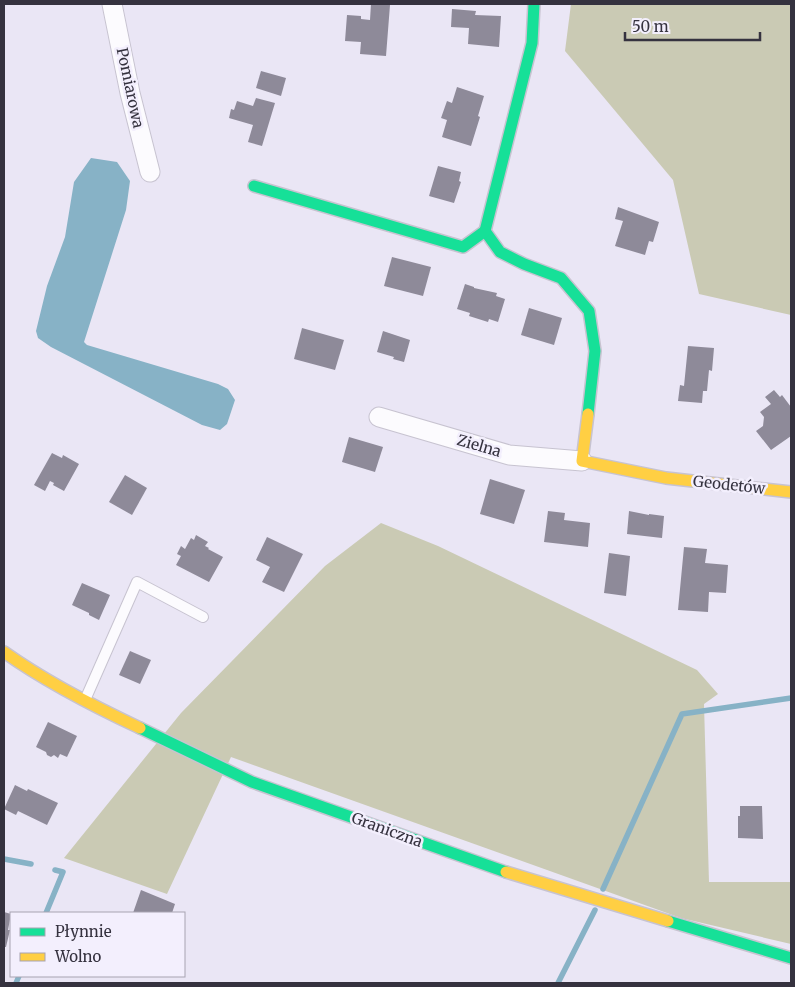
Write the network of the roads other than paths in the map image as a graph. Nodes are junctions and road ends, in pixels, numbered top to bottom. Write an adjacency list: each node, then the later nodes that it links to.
1 (112, 4): 3 (street, Pomiarowa)
2 (534, 4): 5 (street)
3 (150, 172)
4 (254, 186): 5 (street)
5 (485, 231): 7 (street)
6 (379, 417): 7 (street, Zielna)
7 (582, 461): 8 (street, Geodetów)
8 (791, 492)
9 (203, 617): 11 (lane)
10 (4, 652): 11 (street, Graniczna)
11 (85, 701): 12 (street, Graniczna)
12 (791, 958)

